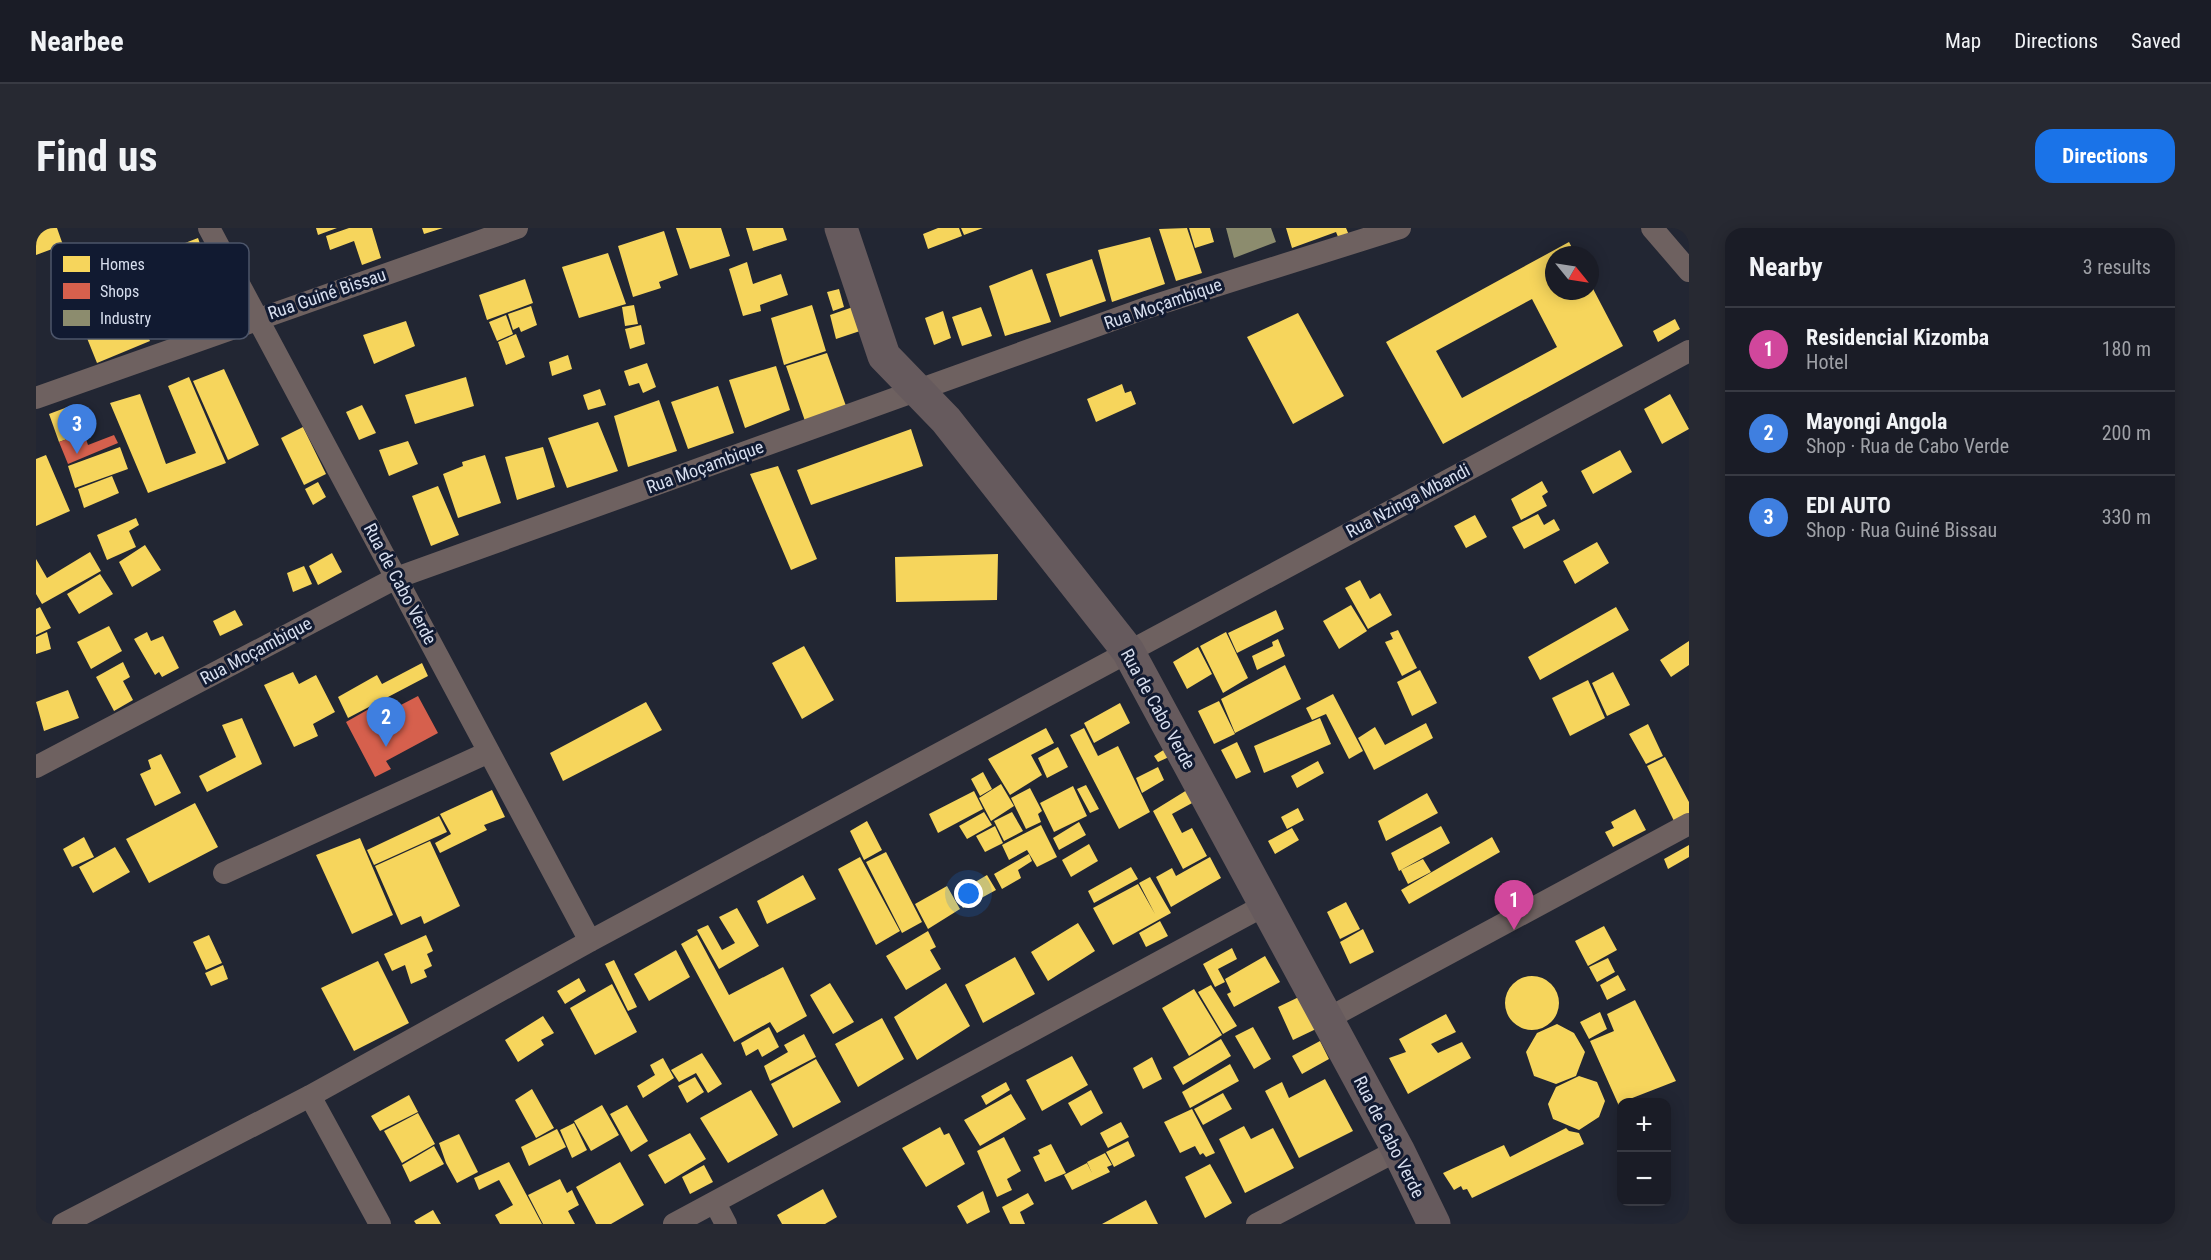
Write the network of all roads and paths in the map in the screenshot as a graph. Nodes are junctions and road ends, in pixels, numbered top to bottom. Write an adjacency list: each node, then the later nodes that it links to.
1 (209, 228): 6 (street, Rua de Cabo Verde)
2 (517, 228): 9 (street, Rua Guiné Bissau)
3 (841, 228): 13 (main road, Rua de Cabo Verde)
4 (1400, 228): 13 (street, Rua Moçambique)
5 (1652, 228): 7 (street)
6 (217, 243)
7 (1689, 271)
8 (249, 303): 9 (street, Rua de Cabo Verde)
9 (257, 318): 10 (street, Rua Guiné Bissau); 15 (street, Rua de Cabo Verde)
10 (249, 321)
11 (199, 339): 14 (street, Rua Guiné Bissau)
12 (1689, 351): 16 (street, Rua Nzinga Mbandi)
13 (919, 392): 15 (street, Rua Moçambique); 16 (main road, Rua de Cabo Verde)
14 (36, 398)
15 (396, 578): 17 (street, Rua de Cabo Verde); 18 (street, Rua Moçambique)
16 (1128, 651): 21 (main road, Rua de Cabo Verde); 22 (street, Rua Nzinga Mbandi)
17 (489, 752): 20 (street); 22 (street, Rua de Cabo Verde)
18 (36, 767)
19 (1689, 824): 23 (street)
20 (224, 873)
21 (1265, 905): 23 (main road, Rua de Cabo Verde); 26 (street)
22 (590, 941): 24 (street, Rua Nzinga Mbandi)
23 (1327, 1019): 25 (main road, Rua de Cabo Verde)
24 (310, 1095): 27 (street, Rua Nzinga Mbandi); 28 (street)
25 (1398, 1150): 31 (street); 32 (main road, Rua de Cabo Verde)
26 (715, 1203): 29 (street); 30 (street)
27 (63, 1224)
28 (380, 1224)
29 (674, 1224)
30 (726, 1224)
31 (1257, 1224)
32 (1434, 1224)

